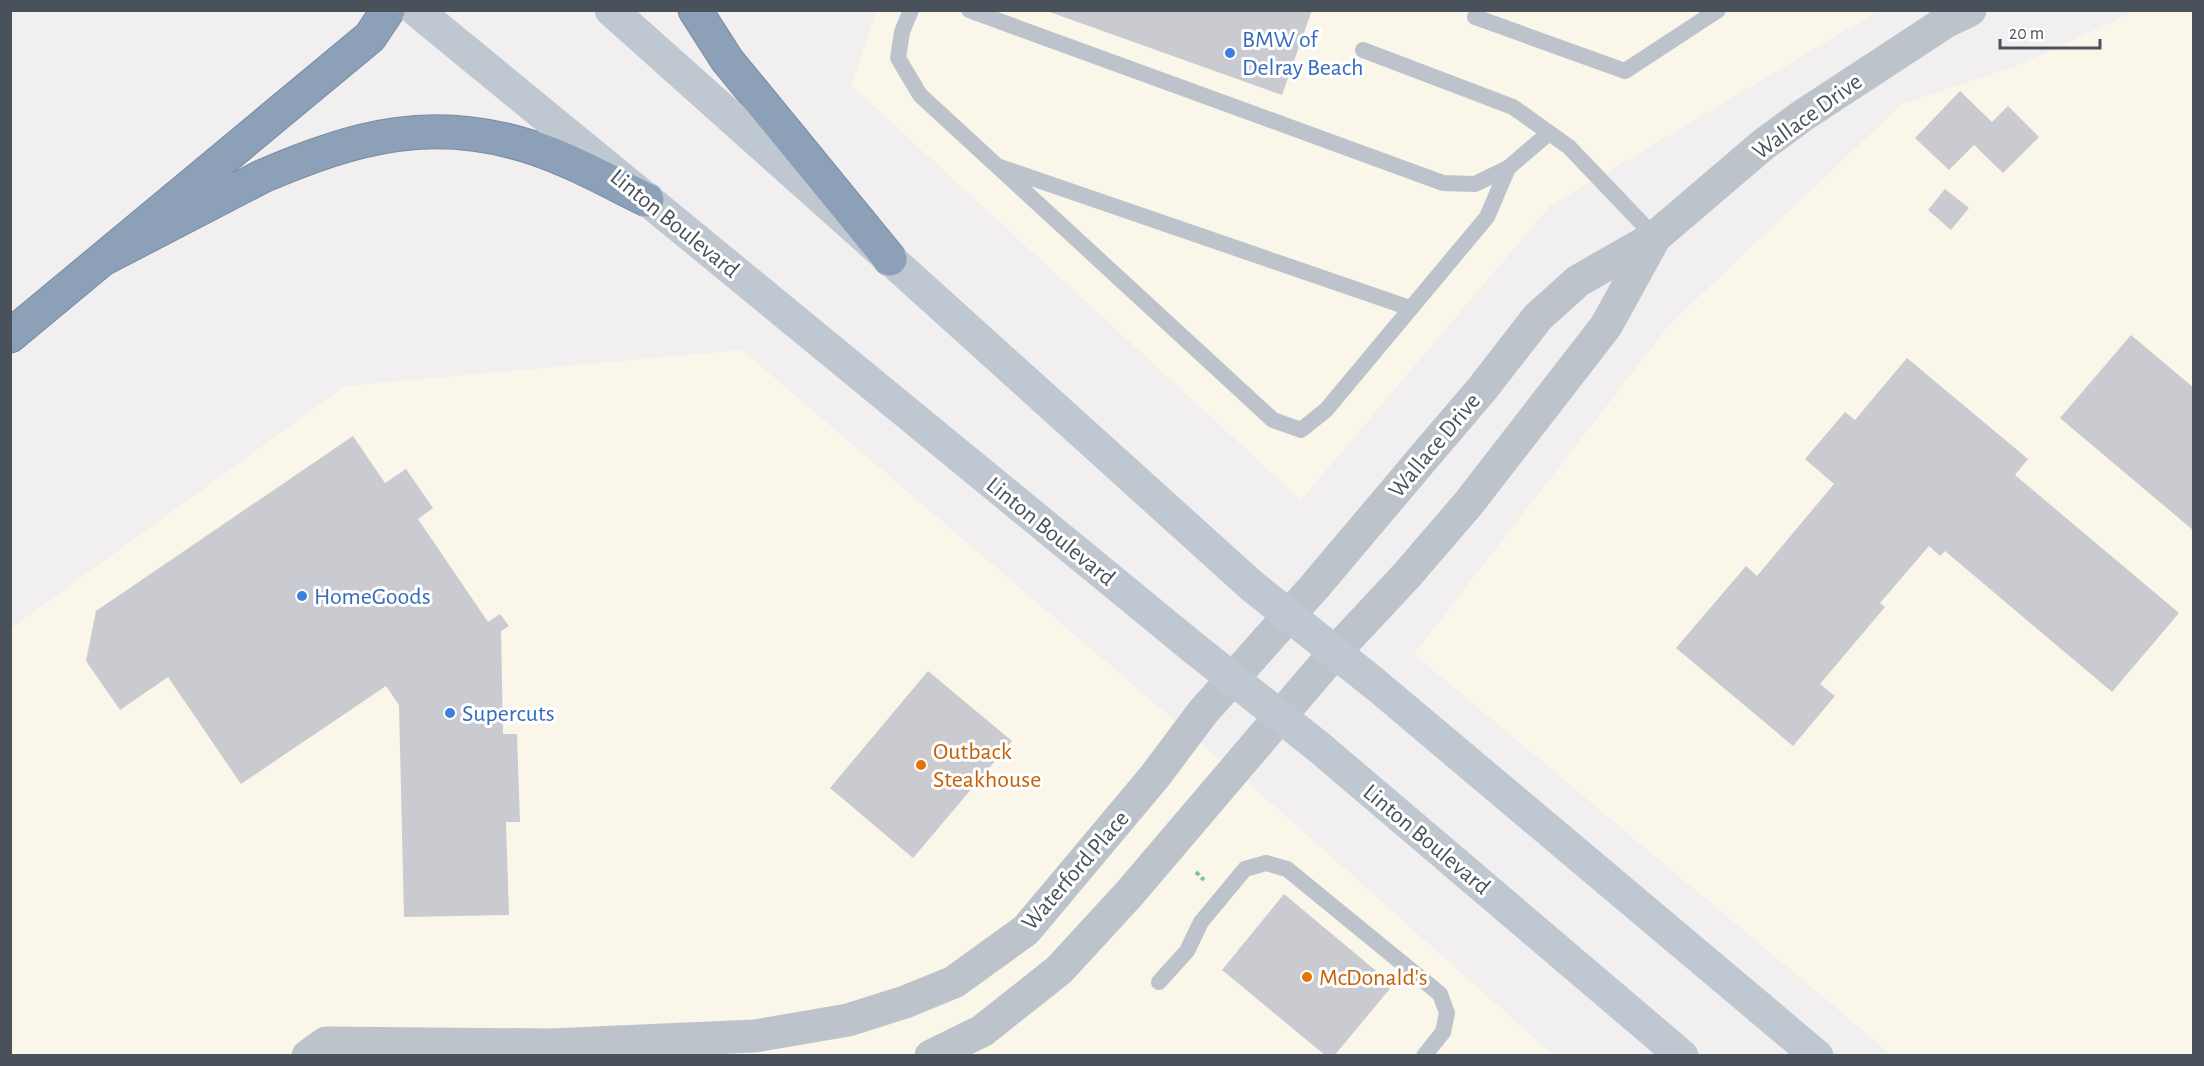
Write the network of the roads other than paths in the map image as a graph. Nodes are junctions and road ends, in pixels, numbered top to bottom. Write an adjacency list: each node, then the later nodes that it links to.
1 (388, 10): 16 (highway)
2 (416, 10): 14 (main road, Linton Boulevard)
3 (611, 10): 17 (main road)
4 (695, 10): 17 (highway)
5 (911, 10): 12 (lane)
6 (969, 10): 13 (lane)
7 (1478, 10): 8 (lane)
8 (1718, 10)
9 (1966, 11): 15 (street, Wallace Drive)
10 (1363, 51): 11 (lane)
11 (1549, 133): 13 (lane); 15 (lane)
12 (995, 165): 18 (lane); 18 (lane)
13 (1508, 168): 18 (lane)
14 (647, 200): 16 (highway); 22 (main road, Linton Boulevard)
15 (1655, 237): 20 (street, Wallace Drive); 21 (street, Wallace Drive)
16 (105, 258): 19 (highway)
17 (890, 259): 20 (main road)
18 (1410, 308)
19 (10, 336)
20 (1288, 615): 21 (main road); 22 (street, Wallace Drive)
21 (1335, 652): 23 (street, Wallace Drive); 29 (main road)
22 (1233, 679): 23 (main road, Linton Boulevard); 25 (street, Waterford Place)
23 (1280, 717): 26 (street); 28 (main road, Linton Boulevard)
24 (1159, 982): 27 (lane)
25 (308, 1056)
26 (931, 1056)
27 (1424, 1056)
28 (1682, 1056)
29 (1817, 1056)

